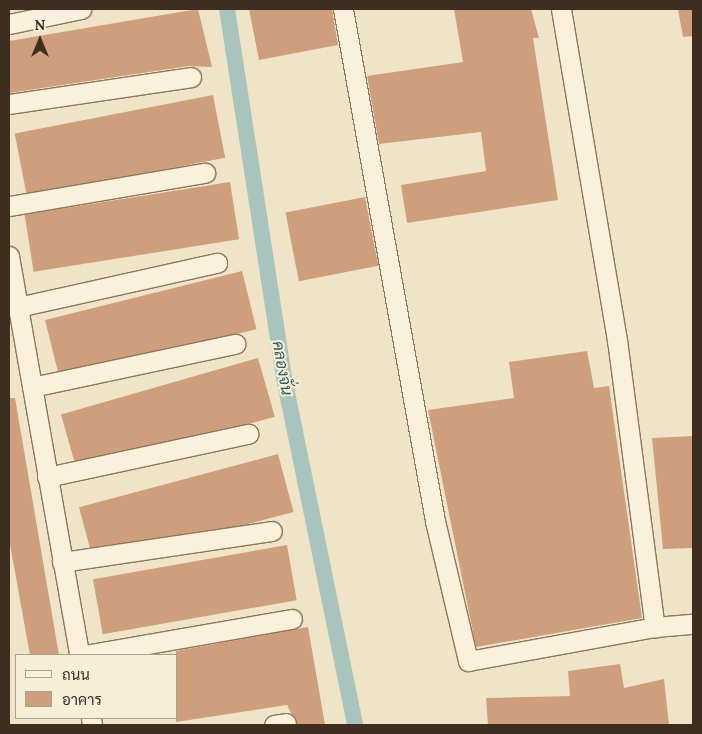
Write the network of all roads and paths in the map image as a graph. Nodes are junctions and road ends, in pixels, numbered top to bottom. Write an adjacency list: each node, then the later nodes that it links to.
1 (81, 9): 4 (street)
2 (343, 9): 20 (street)
3 (561, 9): 20 (street)
4 (9, 24)
5 (191, 77): 6 (street)
6 (9, 104)
7 (205, 173): 8 (street)
8 (9, 206)
9 (9, 256): 11 (street)
10 (217, 263): 11 (street)
11 (18, 307): 13 (street)
12 (235, 344): 13 (street)
13 (32, 387): 15 (street)
14 (248, 434): 15 (street)
15 (48, 477): 17 (street)
16 (272, 531): 17 (street)
17 (62, 562): 21 (street)
18 (292, 619): 22 (street)
19 (693, 624): 20 (street)
20 (655, 627)
21 (79, 654)
22 (91, 654)

